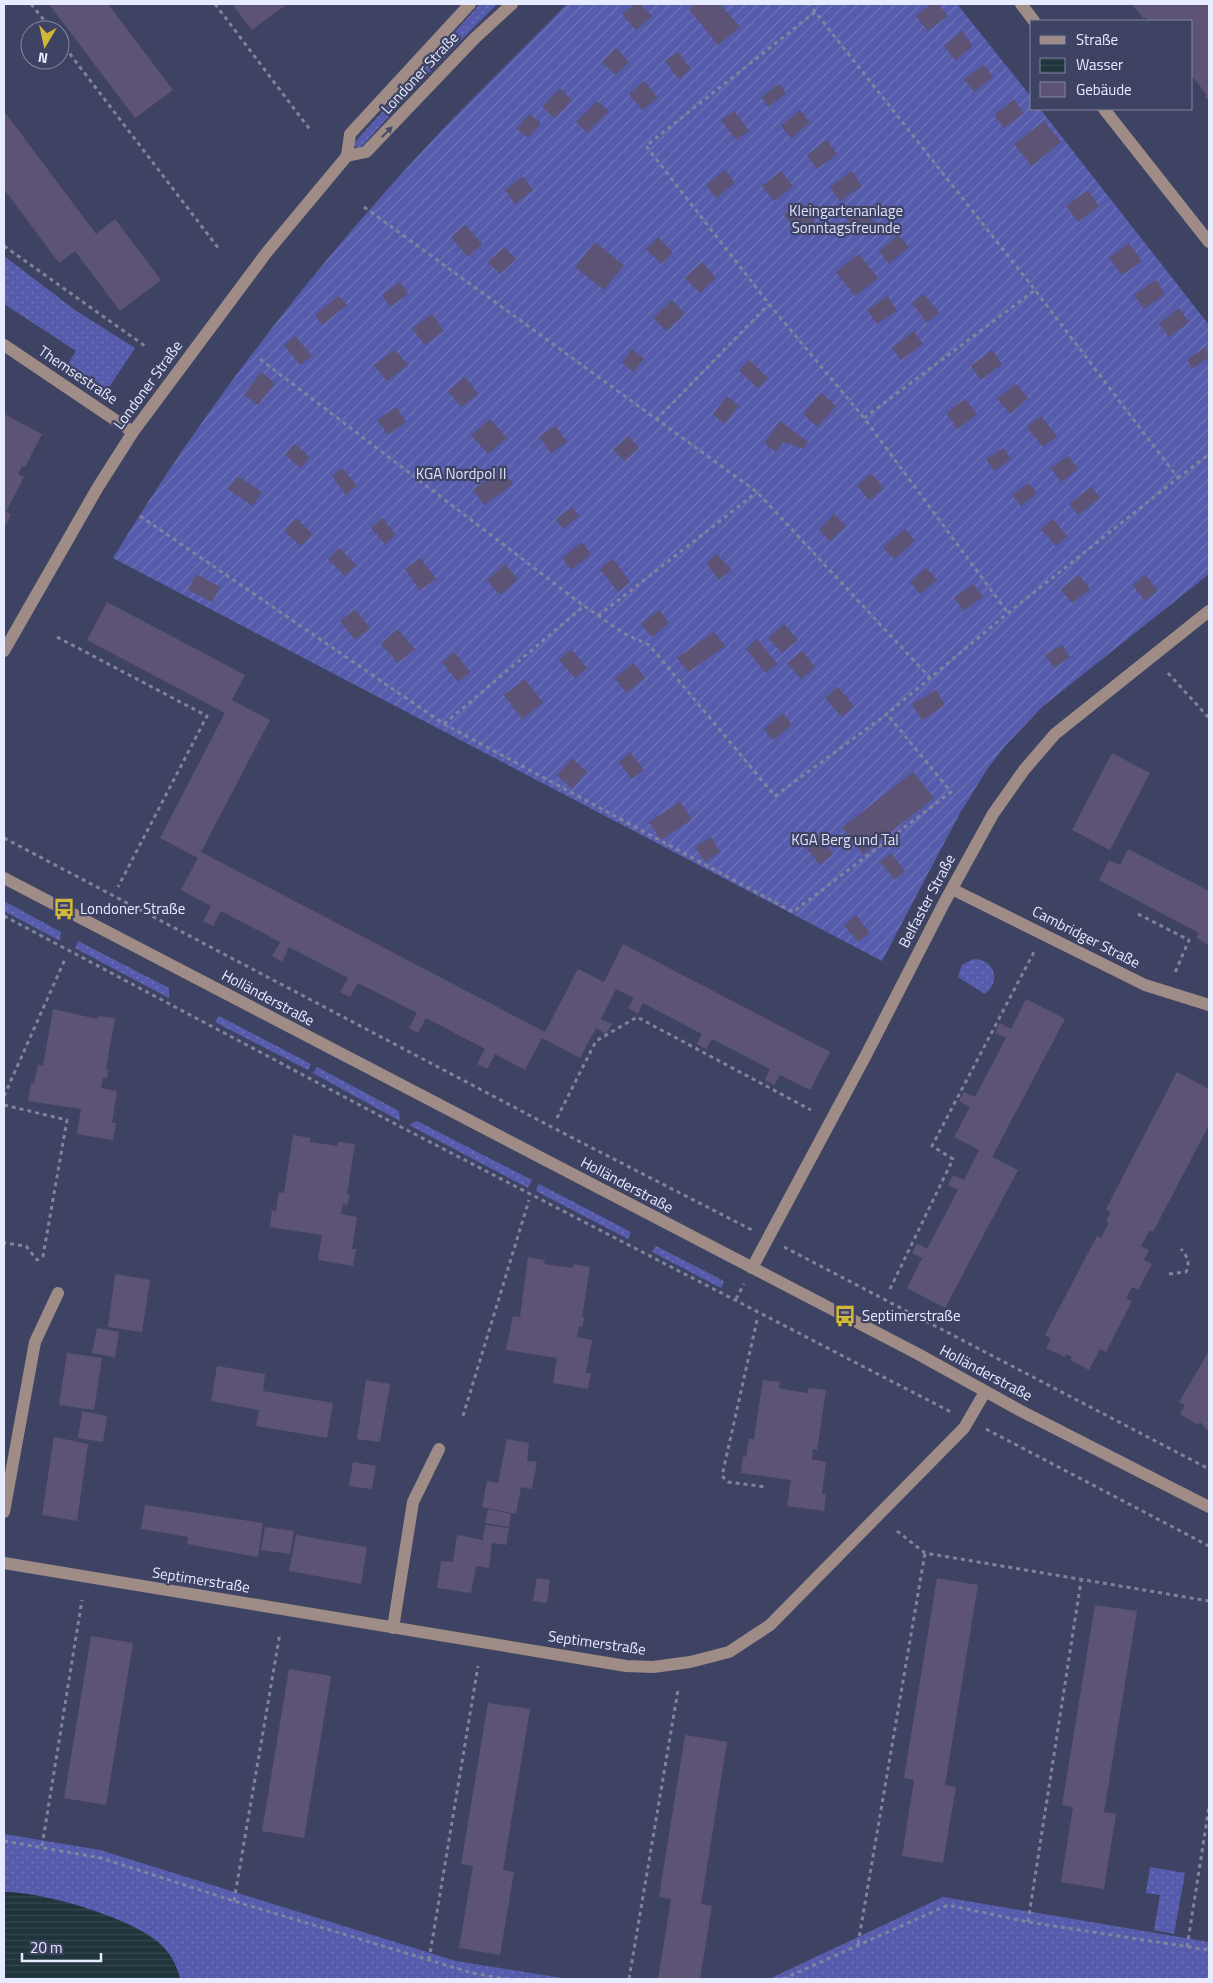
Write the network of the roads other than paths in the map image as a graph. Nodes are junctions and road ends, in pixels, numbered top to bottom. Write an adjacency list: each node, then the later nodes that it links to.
1 (470, 4): 6 (street, Londoner Straße)
2 (512, 4): 6 (street, Londoner Straße, one-way to 2)
3 (1020, 4): 4 (street)
4 (1033, 20)
5 (1105, 110): 7 (street)
6 (347, 156): 9 (street, Londoner Straße)
7 (1209, 242)
8 (4, 345): 9 (street, Themsestraße)
9 (134, 432): 11 (street, Londoner Straße)
10 (1209, 611): 13 (street, Belfaster Straße)
11 (4, 651)
12 (4, 878): 15 (street, Holländerstraße)
13 (952, 888): 14 (street, Cambridger Straße); 15 (street, Belfaster Straße)
14 (1209, 1005)
15 (752, 1268): 17 (street, Holländerstraße)
16 (58, 1293): 20 (street)
17 (985, 1392): 19 (street, Holländerstraße); 22 (street, Septimerstraße)
18 (439, 1449): 22 (street)
19 (1209, 1507)
20 (4, 1512)
21 (4, 1563): 22 (street, Septimerstraße)
22 (393, 1628)

